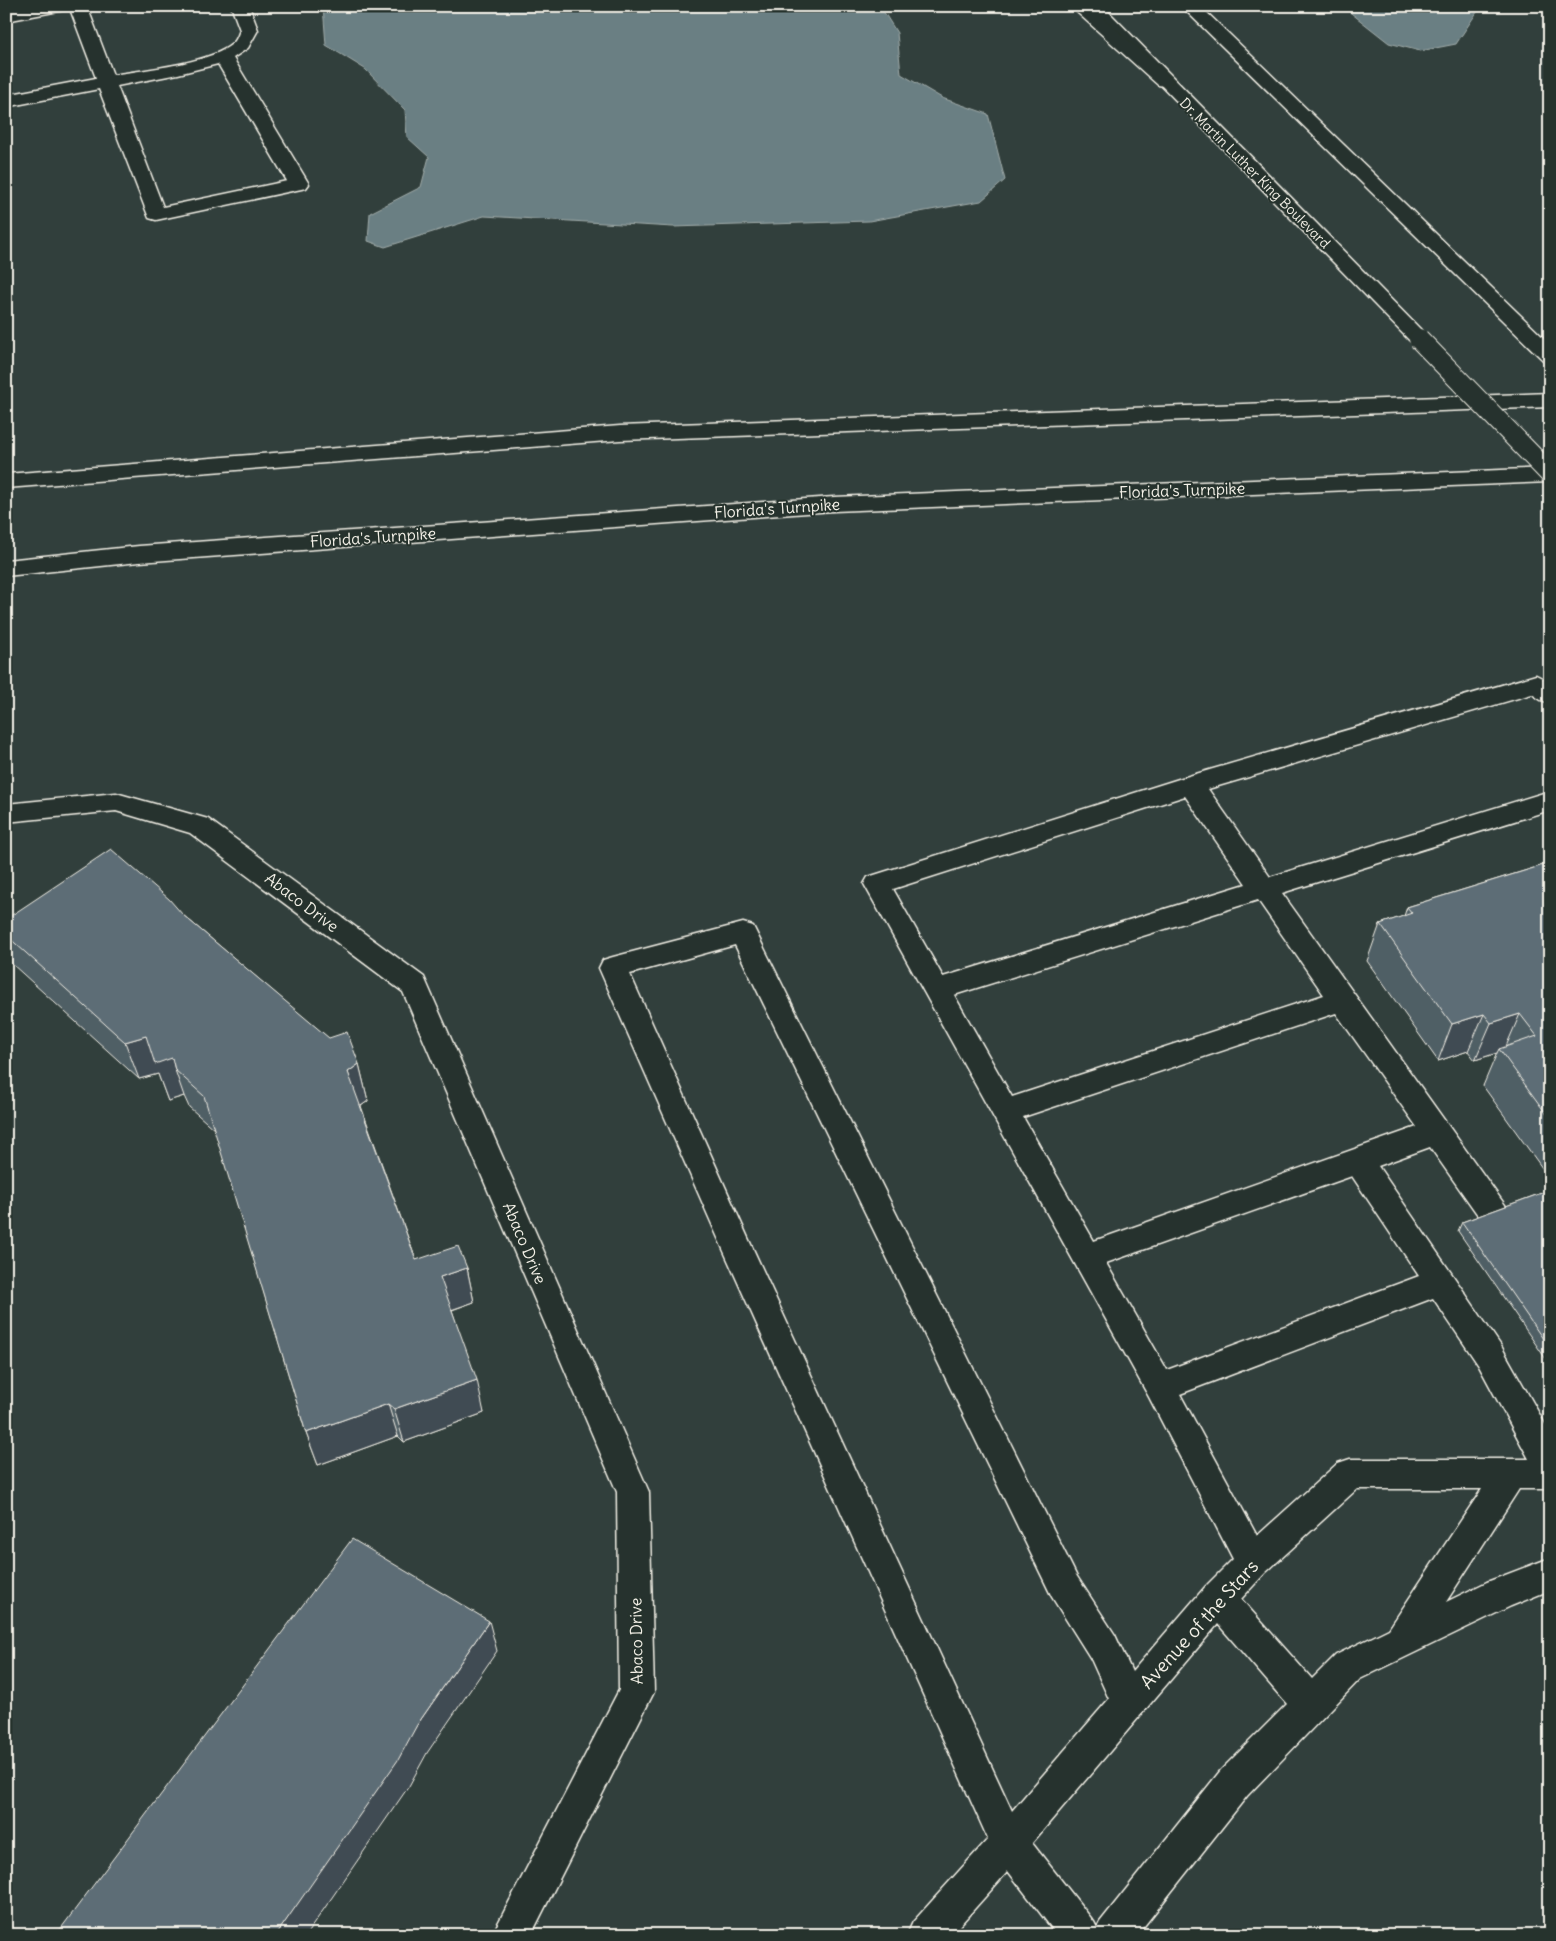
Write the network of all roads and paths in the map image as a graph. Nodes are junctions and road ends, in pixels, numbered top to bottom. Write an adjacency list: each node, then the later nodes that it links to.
1 (59, 6): 7 (main road)
2 (78, 6): 10 (main road)
3 (240, 6): 8 (main road)
4 (1079, 6): 9 (main road)
5 (1093, 6): 9 (main road, Dr. Martin Luther King Boulevard)
6 (1190, 9): 12 (main road)
7 (6, 16)
8 (223, 57): 10 (main road); 10 (main road)
9 (1164, 81): 14 (main road, Dr. Martin Luther King Boulevard, bridge)
10 (106, 82): 11 (main road)
11 (6, 101)
12 (1550, 356)
13 (1550, 400): 15 (main road)
14 (1550, 474): 16 (main road, Florida's Turnpike)
15 (6, 481)
16 (6, 568)
17 (1550, 694): 18 (main road)
18 (1192, 785): 21 (main road); 22 (main road)
19 (1550, 800): 21 (main road)
20 (6, 813): 41 (main road, Abaco Drive)
21 (1265, 888): 22 (main road); 23 (main road)
22 (936, 990): 24 (main road)
23 (1344, 999): 24 (main road); 25 (main road)
24 (1004, 1111): 27 (main road)
25 (1438, 1132): 26 (main road); 29 (main road)
26 (1358, 1161): 27 (main road); 28 (main road)
27 (1086, 1257): 30 (main road)
28 (1440, 1282): 30 (main road); 31 (main road)
29 (1550, 1292)
30 (1160, 1387): 34 (main road)
31 (1550, 1465)
32 (1510, 1474): 33 (main road, Avenue of the Stars); 34 (main road, Avenue of the Stars); 37 (main road)
33 (1550, 1474)
34 (1253, 1562): 36 (main road, Avenue of the Stars)
35 (1550, 1574): 37 (main road)
36 (1218, 1598): 38 (main road, Avenue of the Stars); 39 (main road)
37 (1401, 1641): 39 (main road)
38 (1128, 1703): 40 (main road, Avenue of the Stars); 40 (main road)
39 (1310, 1704): 44 (main road)
40 (1009, 1842): 42 (main road, Avenue of the Stars); 43 (main road)
41 (511, 1935)
42 (926, 1935)
43 (1082, 1935)
44 (1113, 1935)

